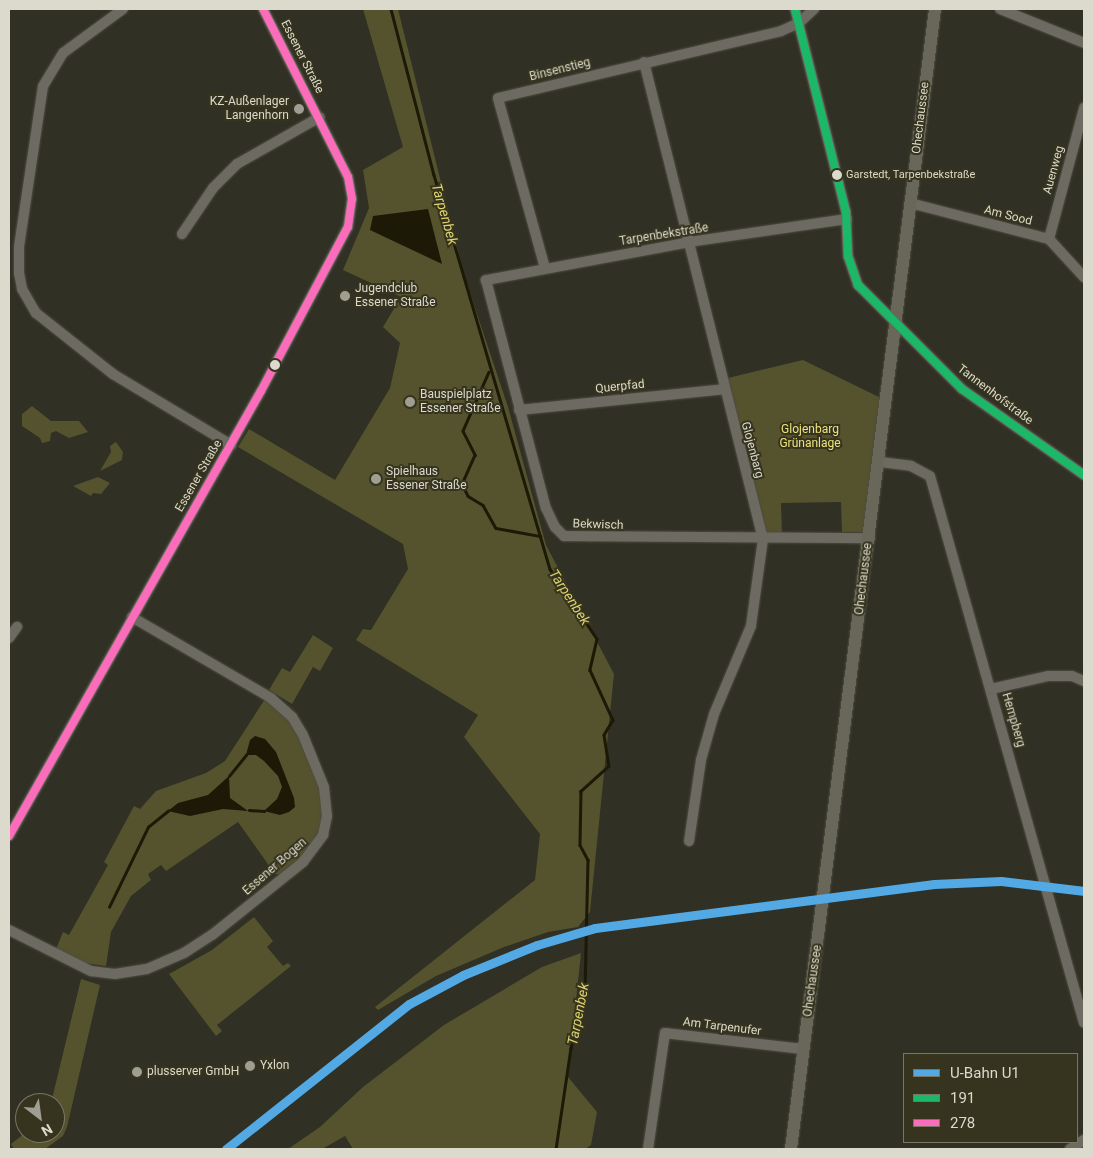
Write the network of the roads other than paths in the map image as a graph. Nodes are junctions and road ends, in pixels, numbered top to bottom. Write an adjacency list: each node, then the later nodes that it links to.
1 (123, 9): 24 (street)
2 (263, 9): 12 (street, Essener Straße)
3 (795, 9): 8 (street, Tannenhofstraße)
4 (814, 9): 8 (street, Binsenstieg)
5 (935, 9): 13 (main road, Ohechaussee)
6 (1000, 9): 7 (street)
7 (1011, 11): 9 (street)
8 (798, 23): 10 (street, Binsenstieg); 14 (street, Tannenhofstraße)
9 (1084, 43)
10 (644, 62): 17 (street, Glojenbarg); 18 (street, Binsenstieg)
11 (1084, 108): 16 (street, Auenweg)
12 (320, 117): 15 (street); 24 (street, Essener Straße)
13 (910, 203): 16 (street, Am Sood); 21 (main road, Ohechaussee)
14 (847, 219): 17 (street, Tarpenbekstraße); 21 (street, Tannenhofstraße)
15 (182, 234)
16 (1048, 239): 19 (street)
17 (690, 242): 18 (street, Tarpenbekstraße); 22 (street, Glojenbarg)
18 (545, 268): 20 (street, Tarpenbekstraße)
19 (1084, 277)
20 (486, 280): 23 (street, Bekwisch)
21 (897, 326): 25 (main road, Ohechaussee); 26 (street, Tannenhofstraße)
22 (724, 389): 23 (street, Querpfad); 28 (street, Glojenbarg)
23 (519, 410): 28 (street, Bekwisch)
24 (231, 445): 29 (street, Essener Straße)
25 (880, 462): 27 (main road, Ohechaussee); 33 (street, Hempberg)
26 (1084, 475)
27 (870, 538): 28 (street, Bekwisch); 38 (main road, Ohechaussee)
28 (763, 539): 35 (street, Glojenbarg)
29 (132, 617): 34 (street, Essener Straße); 36 (street, Essener Bogen)
30 (17, 627): 31 (street)
31 (9, 638)
32 (1084, 681): 33 (street)
33 (991, 689): 37 (street, Hempberg)
34 (9, 836)
35 (689, 841)
36 (9, 930)
37 (1084, 1023)
38 (804, 1049): 40 (street, Am Tarpenufer); 41 (main road, Ohechaussee)
39 (1084, 1140): 42 (street)
40 (648, 1149)
41 (791, 1149)
42 (1070, 1149)

